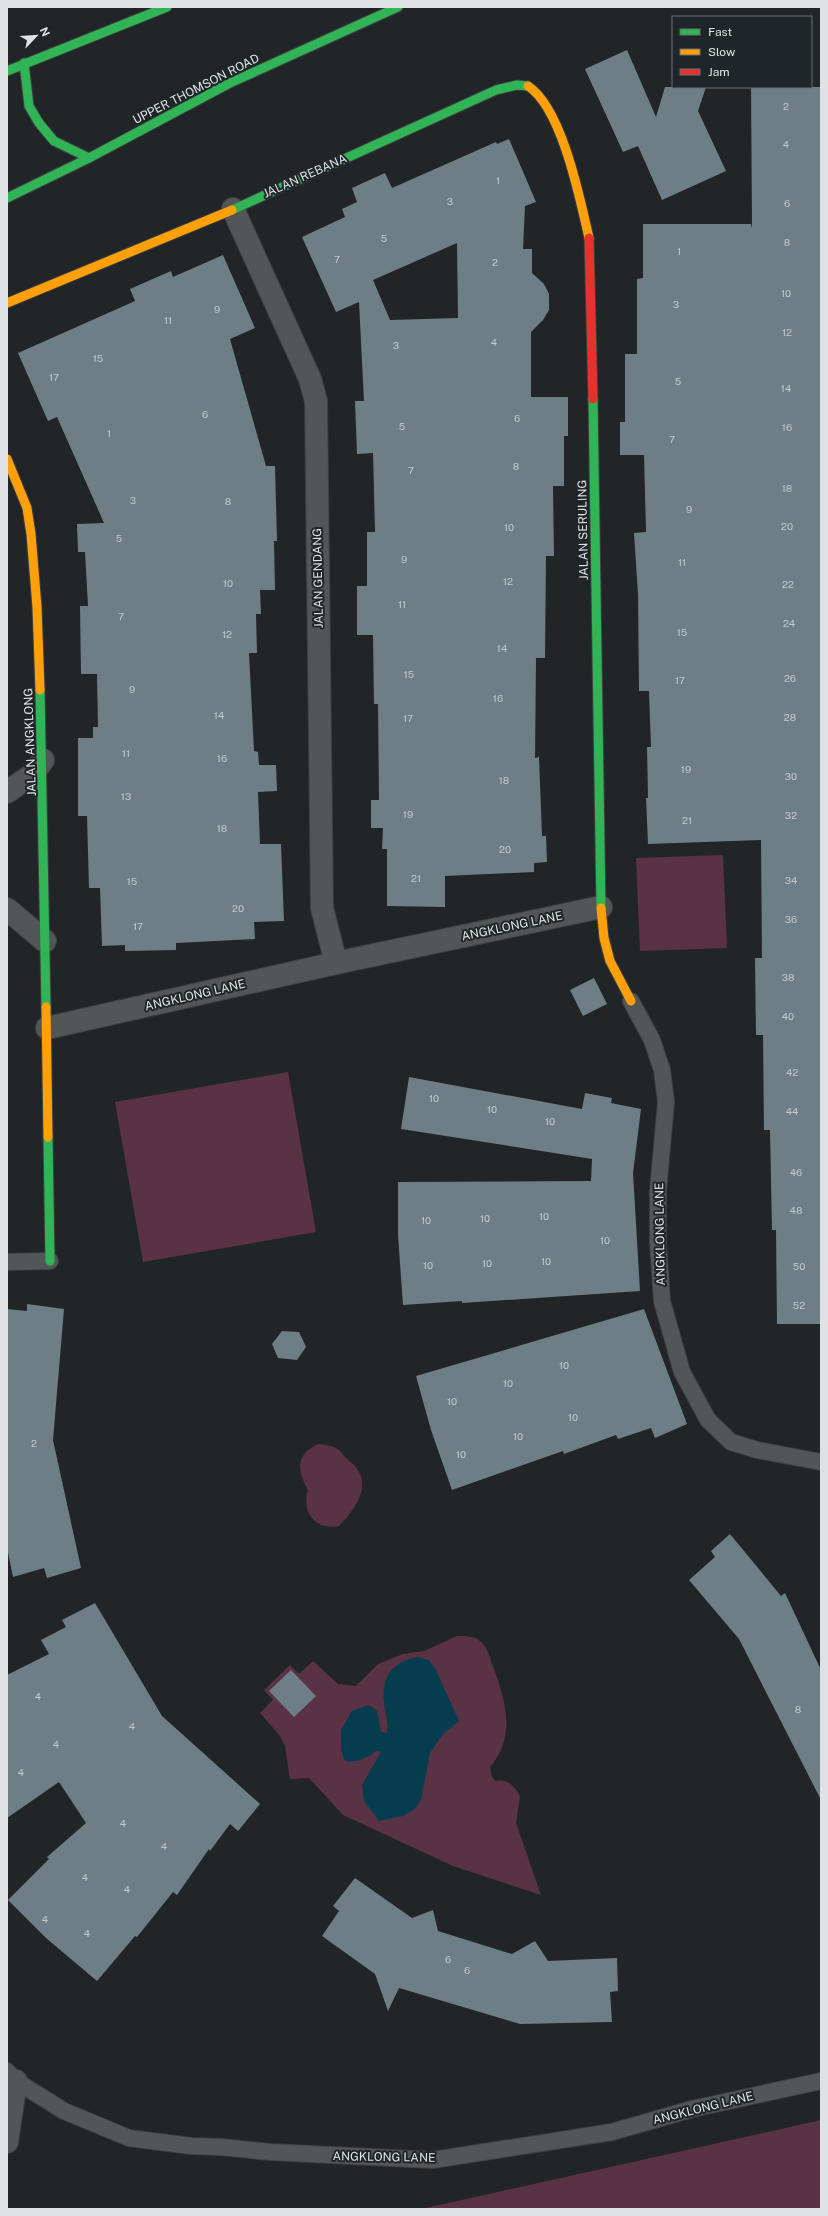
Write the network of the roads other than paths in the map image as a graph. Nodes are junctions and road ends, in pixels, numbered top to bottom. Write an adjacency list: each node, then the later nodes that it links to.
1 (167, 7): 3 (street)
2 (398, 7): 6 (street, UPPER THOMSON ROAD)
3 (24, 63): 4 (street); 6 (street)
4 (7, 70)
5 (567, 157): 8 (street, JALAN REBANA); 13 (street, JALAN SERULING)
6 (89, 158): 7 (street, UPPER THOMSON ROAD)
7 (7, 198)
8 (233, 208): 9 (street, JALAN REBANA); 16 (street, JALAN GENDANG)
9 (7, 303)
10 (7, 459): 11 (street, JALAN ANGKLONG)
11 (43, 760): 12 (street); 15 (street, JALAN ANGKLONG)
12 (7, 792)
13 (601, 907): 16 (street, ANGKLONG LANE); 17 (street, ANGKLONG LANE)
14 (7, 910): 15 (street)
15 (46, 941): 18 (street, JALAN ANGKLONG)
16 (336, 963): 18 (street, ANGKLONG LANE)
17 (631, 1001): 21 (lane, ANGKLONG LANE)
18 (47, 1028): 19 (street)
19 (50, 1261): 20 (lane)
20 (7, 1262)
21 (821, 1462)
22 (11, 2076): 23 (lane, ANGKLONG LANE); 24 (street)
23 (821, 2081)
24 (7, 2142)

